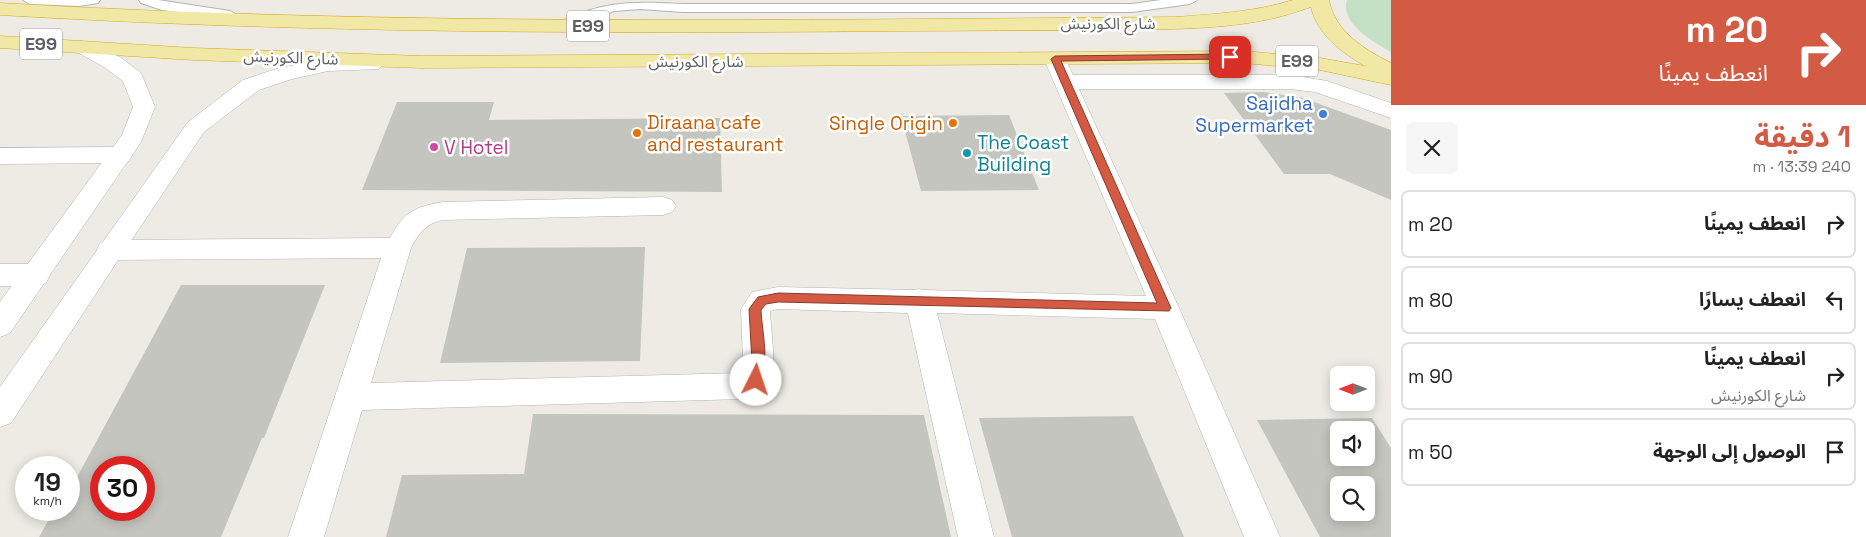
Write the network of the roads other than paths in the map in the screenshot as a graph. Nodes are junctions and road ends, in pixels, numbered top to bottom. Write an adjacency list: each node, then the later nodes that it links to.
1 (30, 0): 2 (lane)
2 (94, 0)
3 (146, 0): 14 (lane)
4 (640, 0): 10 (lane)
5 (670, 0): 12 (lane)
6 (1190, 0): 9 (lane)
7 (1314, 0): 16 (highway, شارع الكورنيش / E99)
8 (1319, 0): 21 (highway)
9 (1157, 3): 11 (lane)
10 (624, 6): 12 (lane); 15 (lane)
11 (770, 7): 12 (lane); 16 (lane)
12 (683, 8)
13 (0, 10): 14 (highway, شارع الكورنيش / E99)
14 (252, 21): 15 (highway, شارع الكورنيش / E99)
15 (563, 26): 16 (highway, شارع الكورنيش / E99)
16 (822, 26)
17 (0, 42): 18 (highway, شارع الكورنيش / E99)
18 (82, 47): 19 (highway, شارع الكورنيش / E99); 24 (street)
19 (422, 62): 20 (highway, شارع الكورنيش / E99); 28 (street)
20 (1061, 71): 22 (highway, شارع الكورنيش / E99); 23 (street); 32 (street)
21 (1391, 72)
22 (1391, 78)
23 (1391, 111)
24 (120, 155): 25 (street); 30 (street)
25 (0, 156)
26 (664, 206): 27 (street)
27 (398, 248): 28 (street); 34 (street)
28 (110, 250): 35 (street)
29 (0, 275): 30 (street)
30 (36, 275): 33 (street)
31 (919, 300): 32 (street); 34 (street); 37 (street)
32 (1165, 308): 38 (street)
33 (0, 326)
34 (351, 397): 36 (street)
35 (0, 413)
36 (306, 537)
37 (976, 537)
38 (1262, 537)

